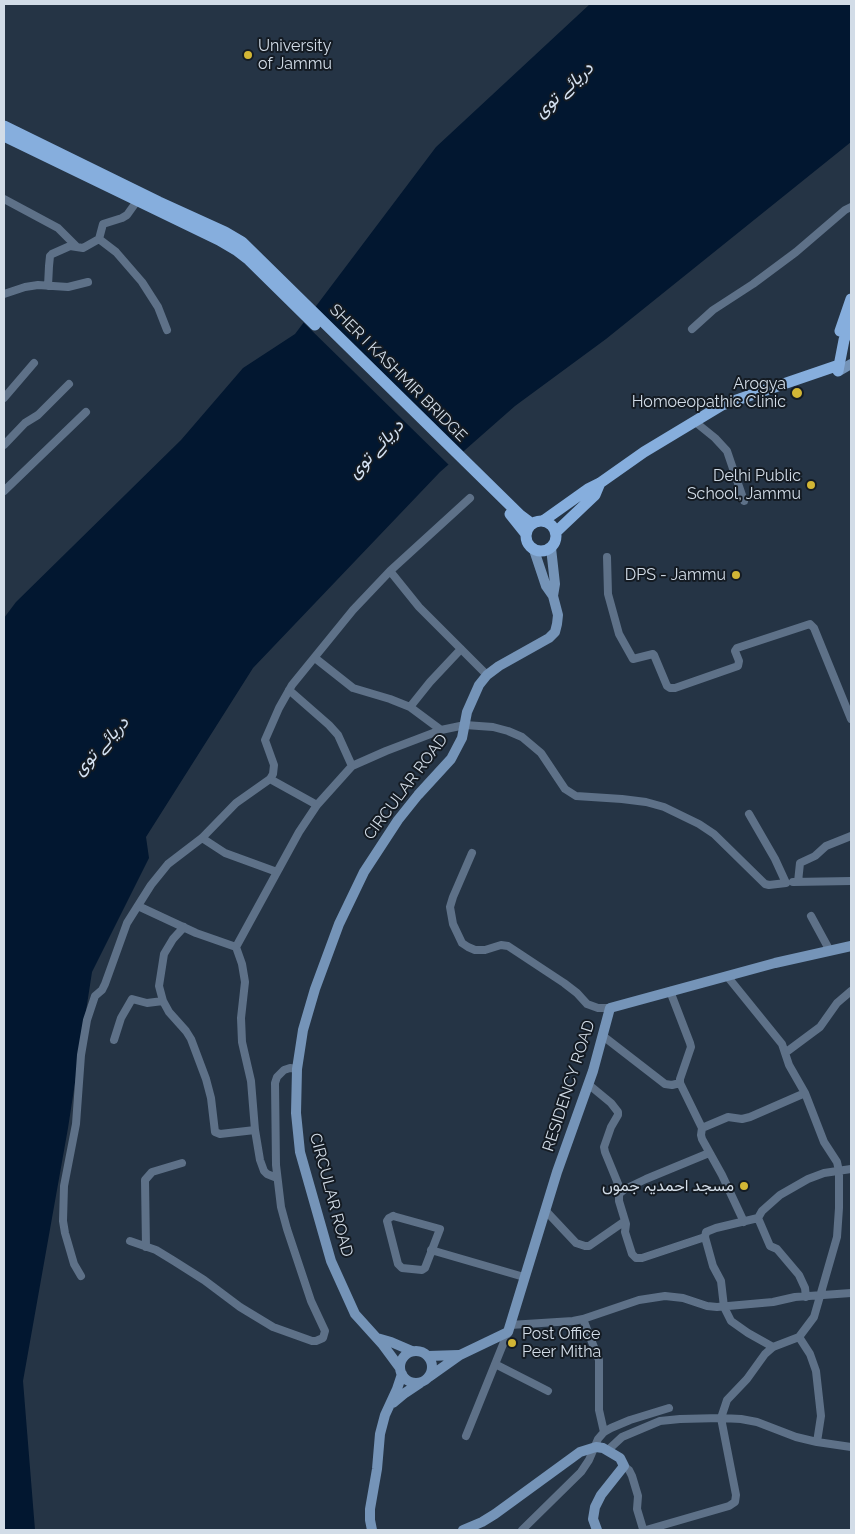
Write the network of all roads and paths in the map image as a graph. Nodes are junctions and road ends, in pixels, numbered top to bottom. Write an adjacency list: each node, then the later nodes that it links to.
1 (4, 126): 8 (main road)
2 (4, 136): 4 (main road)
3 (4, 199): 7 (street)
4 (137, 201): 6 (street); 8 (main road)
5 (851, 207): 14 (street)
6 (93, 243): 7 (street); 15 (street)
7 (76, 246): 10 (street)
8 (252, 257): 28 (main road, SHER I KASHMIR BRIDGE)
9 (88, 282): 10 (street)
10 (48, 286): 11 (street)
11 (4, 294)
12 (851, 299): 18 (main road)
13 (851, 322): 18 (main road)
14 (692, 329)
15 (167, 330)
16 (34, 363): 20 (street)
17 (851, 364): 18 (main road)
18 (835, 369): 22 (main road)
19 (68, 384): 23 (street)
20 (4, 398)
21 (86, 412): 25 (street)
22 (694, 421): 24 (main road); 27 (street)
23 (4, 445)
24 (600, 483): 28 (main road); 29 (main road)
25 (4, 491)
26 (470, 498): 33 (street)
27 (744, 501)
28 (534, 526): 29 (main road); 31 (main road)
29 (556, 532): 30 (main road)
30 (551, 548): 31 (main road); 34 (main road)
31 (534, 550): 34 (main road)
32 (607, 557): 40 (street)
33 (390, 571): 35 (street); 36 (street)
34 (553, 596): 37 (main road, CIRCULAR ROAD)
35 (461, 649): 37 (street); 39 (street)
36 (314, 658): 38 (street); 39 (street)
37 (487, 675): 41 (main road, CIRCULAR ROAD)
38 (289, 690): 43 (street); 44 (street)
39 (410, 707): 42 (street)
40 (851, 719)
41 (465, 725): 42 (street); 53 (street); 68 (main road, CIRCULAR ROAD)
42 (441, 730): 43 (street)
43 (352, 766): 45 (street)
44 (270, 779): 45 (street); 48 (street)
45 (317, 805): 50 (street)
46 (749, 814): 53 (street)
47 (851, 836): 52 (street)
48 (202, 838): 50 (street); 54 (street)
49 (472, 853): 64 (street)
50 (277, 872): 58 (street)
51 (851, 881): 52 (street)
52 (798, 882): 53 (street)
53 (786, 883)
54 (138, 906): 56 (street); 88 (street)
55 (811, 916): 59 (street)
56 (184, 928): 58 (street); 63 (street)
57 (851, 946): 59 (main road, RESIDENCY ROAD)
58 (236, 947): 73 (street)
59 (830, 951): 60 (main road, RESIDENCY ROAD)
60 (727, 976): 61 (main road, RESIDENCY ROAD); 67 (street)
61 (670, 991): 64 (main road, RESIDENCY ROAD); 69 (street)
62 (851, 991): 67 (street)
63 (163, 1001): 66 (street); 73 (street)
64 (610, 1008): 65 (main road, RESIDENCY ROAD)
65 (603, 1036): 69 (street); 70 (main road, RESIDENCY ROAD)
66 (114, 1040)
67 (785, 1053): 71 (street)
68 (296, 1069): 78 (street); 97 (main road, CIRCULAR ROAD)
69 (680, 1083): 72 (street)
70 (588, 1084): 79 (street); 80 (main road, RESIDENCY ROAD)
71 (805, 1093): 72 (street); 77 (street)
72 (702, 1128): 74 (street)
73 (255, 1130): 78 (street)
74 (709, 1153): 79 (street); 83 (street)
75 (182, 1163): 86 (street)
76 (851, 1169): 77 (street)
77 (839, 1171): 81 (street); 92 (street)
78 (277, 1178): 86 (street)
79 (621, 1191): 82 (street)
80 (545, 1210): 82 (street); 89 (main road, RESIDENCY ROAD)
81 (758, 1218): 83 (street); 91 (street)
82 (625, 1221): 84 (street)
83 (744, 1222): 84 (street)
84 (705, 1237): 93 (street)
85 (130, 1242): 86 (street)
86 (146, 1247)
87 (431, 1250): 87 (street); 89 (street)
88 (82, 1276)
89 (524, 1278): 95 (main road, RESIDENCY ROAD)
90 (851, 1293): 92 (street)
91 (806, 1296): 92 (street); 93 (street)
92 (820, 1296): 96 (street)
93 (724, 1307): 94 (street); 98 (street)
94 (583, 1319): 95 (street); 109 (street)
95 (509, 1328): 100 (main road); 102 (street)
96 (799, 1337): 98 (street); 111 (street)
97 (377, 1338): 99 (main road); 103 (main road, CIRCULAR ROAD)
98 (773, 1348): 108 (street)
99 (412, 1351): 101 (main road); 103 (main road)
100 (460, 1355): 101 (main road); 104 (main road)
101 (428, 1356): 104 (main road)
102 (495, 1364): 105 (street); 110 (street)
103 (401, 1371): 104 (main road); 106 (main road)
104 (424, 1380): 106 (main road)
105 (548, 1391)
106 (390, 1406): 117 (main road)
107 (670, 1408): 109 (street)
108 (721, 1418): 111 (street); 114 (street); 116 (street)
109 (604, 1432): 113 (street)
110 (466, 1436)
111 (816, 1442): 112 (street)
112 (851, 1447)
113 (593, 1448): 114 (main road); 118 (main road); 119 (street)
114 (608, 1450): 115 (main road)
115 (624, 1466): 120 (main road); 121 (street)
116 (664, 1528): 121 (street)
117 (372, 1530)
118 (462, 1530)
119 (522, 1530)
120 (597, 1530)
121 (646, 1530)

